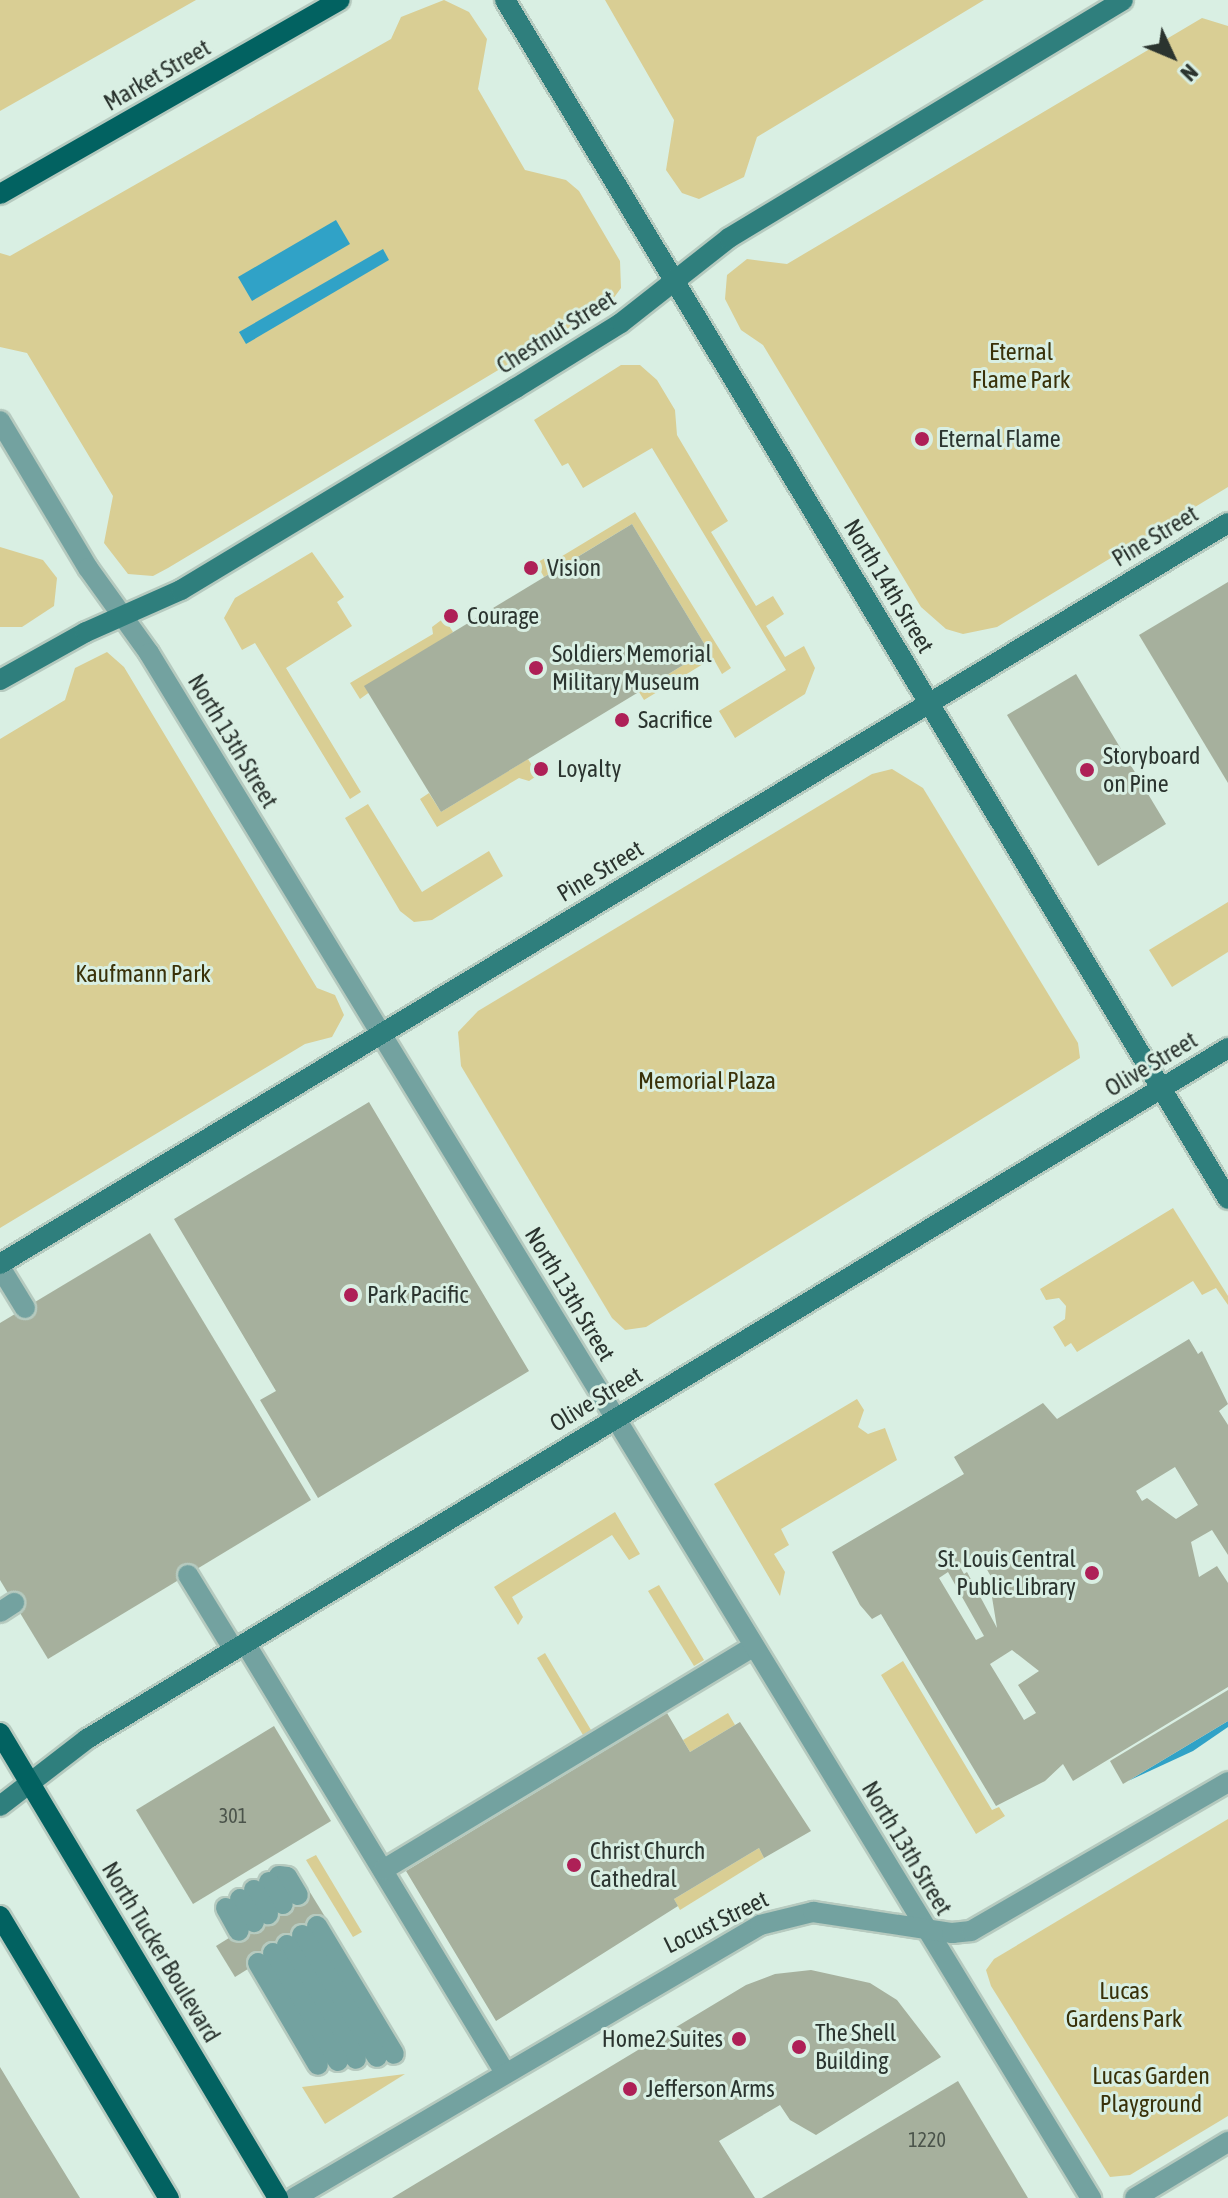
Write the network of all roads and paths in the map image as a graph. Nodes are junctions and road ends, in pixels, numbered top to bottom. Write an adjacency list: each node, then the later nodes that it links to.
1 (340, 0): 4 (main road, Market Street)
2 (505, 0): 5 (main road, North 14th Street)
3 (1123, 0): 5 (main road, Chestnut Street)
4 (0, 194)
5 (675, 277): 8 (main road, Chestnut Street); 10 (main road, North 14th Street)
6 (0, 421): 8 (street, North 13th Street)
7 (1228, 523): 10 (main road, Pine Street)
8 (126, 616): 9 (main road, Chestnut Street); 11 (street, North 13th Street)
9 (0, 680)
10 (928, 704): 11 (main road, Pine Street); 13 (main road, North 14th Street)
11 (381, 1034): 15 (main road, Pine Street); 17 (street, North 13th Street)
12 (1228, 1048): 13 (main road, Olive Street)
13 (1160, 1089): 14 (main road, North 14th Street); 17 (main road, Olive Street)
14 (1228, 1199)
15 (0, 1266): 16 (street)
16 (25, 1308)
17 (615, 1417): 19 (main road, Olive Street); 20 (street, North 13th Street)
18 (188, 1575): 19 (street)
19 (240, 1646): 22 (main road, Olive Street); 25 (street)
20 (754, 1646): 25 (street); 29 (street, North 13th Street)
21 (0, 1733): 22 (main road, North Tucker Boulevard)
22 (30, 1782): 24 (main road, Olive Street); 35 (main road, North Tucker Boulevard)
23 (1228, 1782): 29 (street, Locust Street)
24 (0, 1806)
25 (383, 1870): 32 (street)
26 (254, 1891): 27 (street); 27 (street); 27 (street)
27 (269, 1913)
28 (0, 1916): 34 (main road)
29 (924, 1927): 32 (street, Locust Street); 37 (street, North 13th Street)
30 (287, 1944): 31 (street); 31 (street); 31 (street)
31 (356, 2059)
32 (504, 2071): 36 (street, Locust Street)
33 (1228, 2142): 38 (street)
34 (169, 2198)
35 (278, 2198)
36 (294, 2198)
37 (1091, 2198)
38 (1135, 2198)

